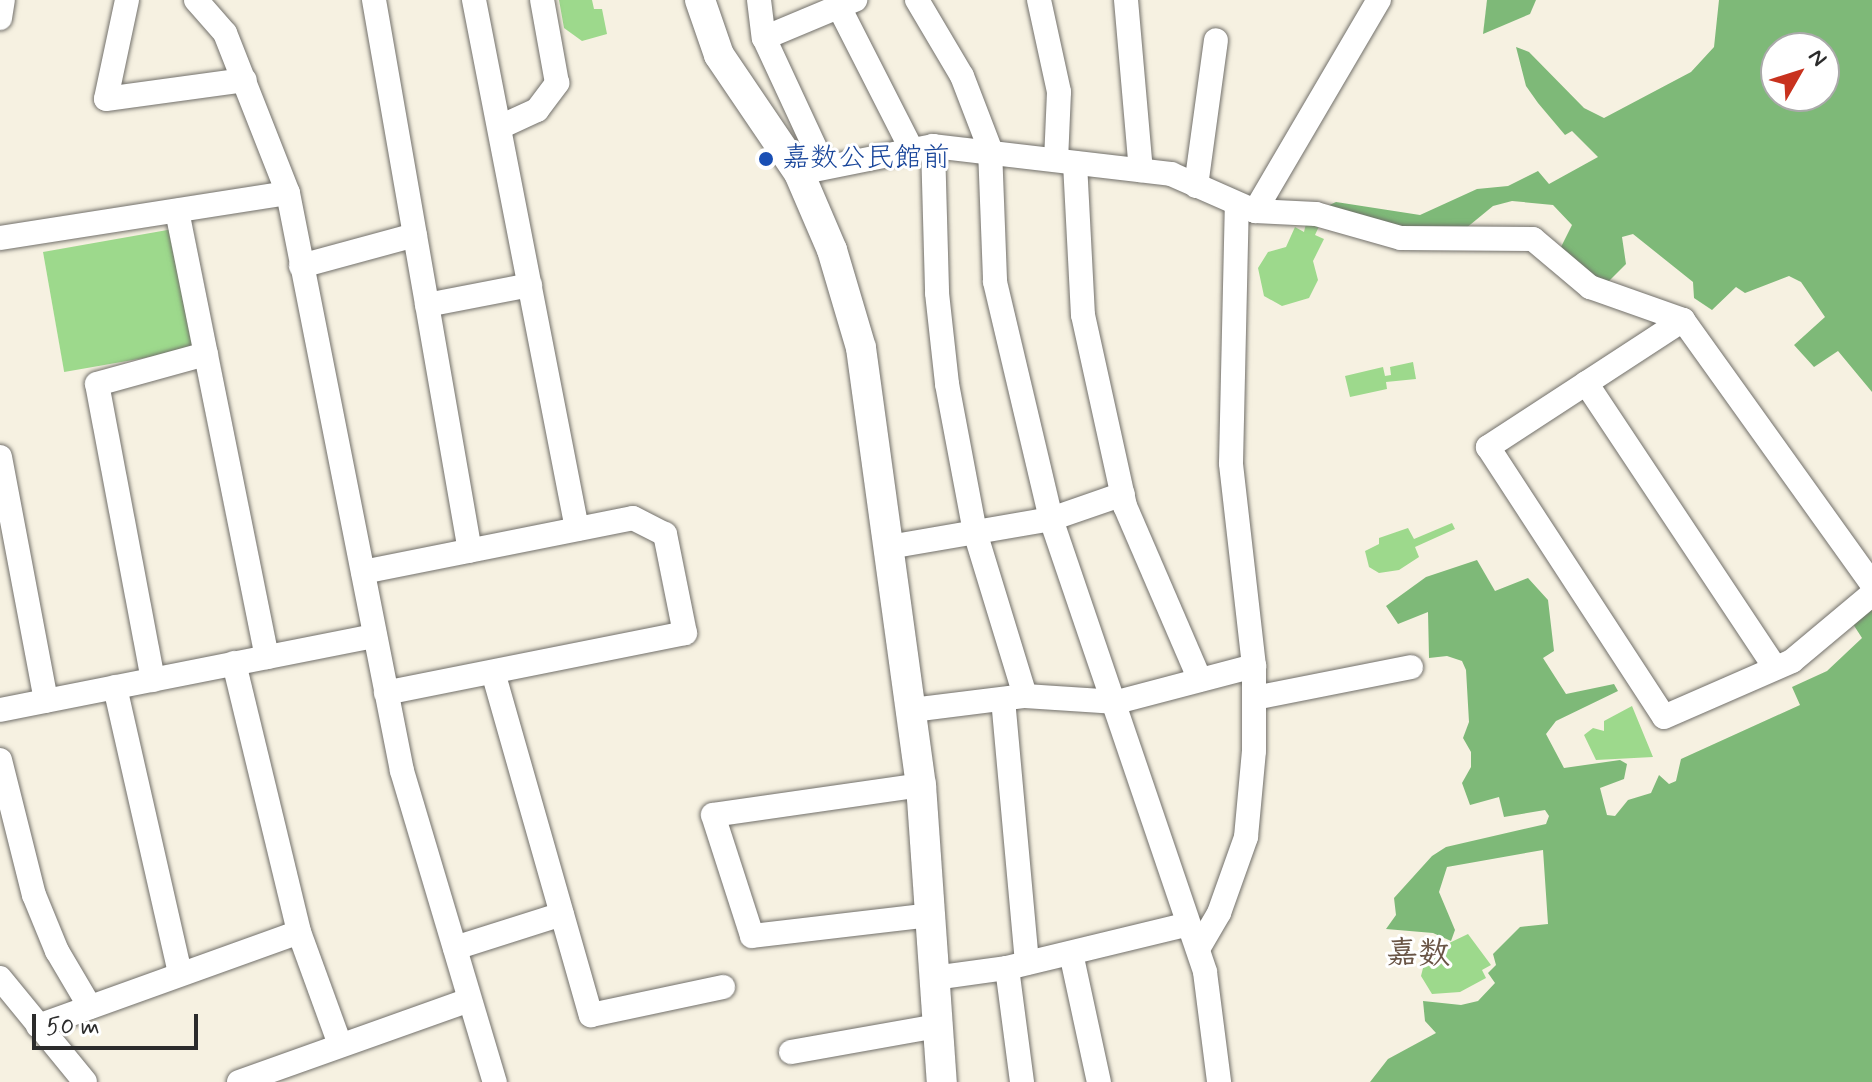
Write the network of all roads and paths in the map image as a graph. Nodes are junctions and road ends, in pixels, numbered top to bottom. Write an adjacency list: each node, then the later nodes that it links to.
1 (127, 0): 15 (street)
2 (196, 0): 15 (street)
3 (374, 0): 26 (street)
4 (474, 0): 16 (street)
5 (542, 0): 16 (street)
6 (700, 0): 20 (street)
7 (759, 0): 13 (street)
8 (917, 0): 18 (street)
9 (1039, 0): 19 (street)
10 (1126, 0): 21 (street)
11 (1379, 0): 24 (street)
12 (847, 3): 13 (street); 17 (street)
13 (764, 38): 20 (street)
14 (1216, 40): 22 (street)
15 (245, 80): 23 (street)
16 (500, 127): 29 (street)
17 (923, 148): 18 (street); 20 (street); 38 (street)
18 (990, 149): 19 (street); 36 (street)
19 (1065, 161): 21 (street); 35 (street)
20 (811, 170): 39 (street)
21 (1141, 170): 22 (street)
22 (1196, 186): 24 (street)
23 (288, 193): 25 (street); 28 (street)
24 (1246, 209): 31 (street); 47 (street)
25 (177, 211): 27 (street); 32 (street)
26 (415, 235): 28 (street); 30 (street)
27 (0, 238)
28 (301, 266): 41 (street)
29 (530, 285): 30 (street); 37 (street)
30 (427, 305): 40 (street)
31 (1683, 320): 33 (street); 42 (street)
32 (206, 354): 45 (street); 51 (street)
33 (1586, 383): 49 (street); 49 (street)
34 (0, 457): 57 (street)
35 (1123, 494): 36 (street); 52 (street)
36 (1051, 519): 38 (street); 58 (street)
37 (577, 529): 40 (street); 50 (street)
38 (975, 532): 39 (street); 55 (street)
39 (889, 547): 60 (street)
40 (470, 551): 41 (street)
41 (363, 572): 44 (street)
42 (1872, 584)
43 (1872, 594): 49 (street)
44 (375, 636): 45 (street); 54 (street)
45 (267, 657): 46 (street)
46 (234, 663): 51 (street); 66 (street)
47 (1254, 666): 52 (street); 56 (street)
48 (1411, 667): 56 (street)
49 (1775, 668)
50 (493, 672): 54 (street); 63 (street)
51 (153, 680): 53 (street)
52 (1200, 680): 58 (street)
53 (115, 687): 57 (street); 71 (street)
54 (386, 693): 67 (street)
55 (1014, 698): 58 (street); 60 (street); 70 (street)
56 (1255, 698): 68 (street)
57 (46, 701): 59 (street)
58 (1117, 702): 65 (street)
59 (0, 710)
60 (912, 710): 62 (street)
61 (0, 760): 76 (street)
62 (921, 785): 64 (street); 64 (street)
63 (562, 914): 67 (street); 74 (street)
64 (931, 915): 73 (street)
65 (1185, 925): 68 (street); 69 (street)
66 (299, 932): 71 (street); 79 (street)
67 (455, 948): 75 (street)
68 (1198, 949): 87 (street)
69 (1071, 953): 70 (street); 86 (street)
70 (1017, 965): 73 (street); 85 (street)
71 (180, 974): 76 (street)
72 (0, 978): 77 (street)
73 (934, 978): 78 (street)
74 (723, 987)
75 (469, 1000): 79 (street); 83 (street)
76 (90, 1007): 77 (street)
77 (38, 1026): 81 (street)
78 (937, 1026): 80 (street); 84 (street)
79 (339, 1042): 82 (street)
80 (791, 1052)
81 (85, 1082)
82 (239, 1082)
83 (495, 1082)
84 (942, 1082)
85 (1022, 1082)
86 (1099, 1082)
87 (1219, 1082)

